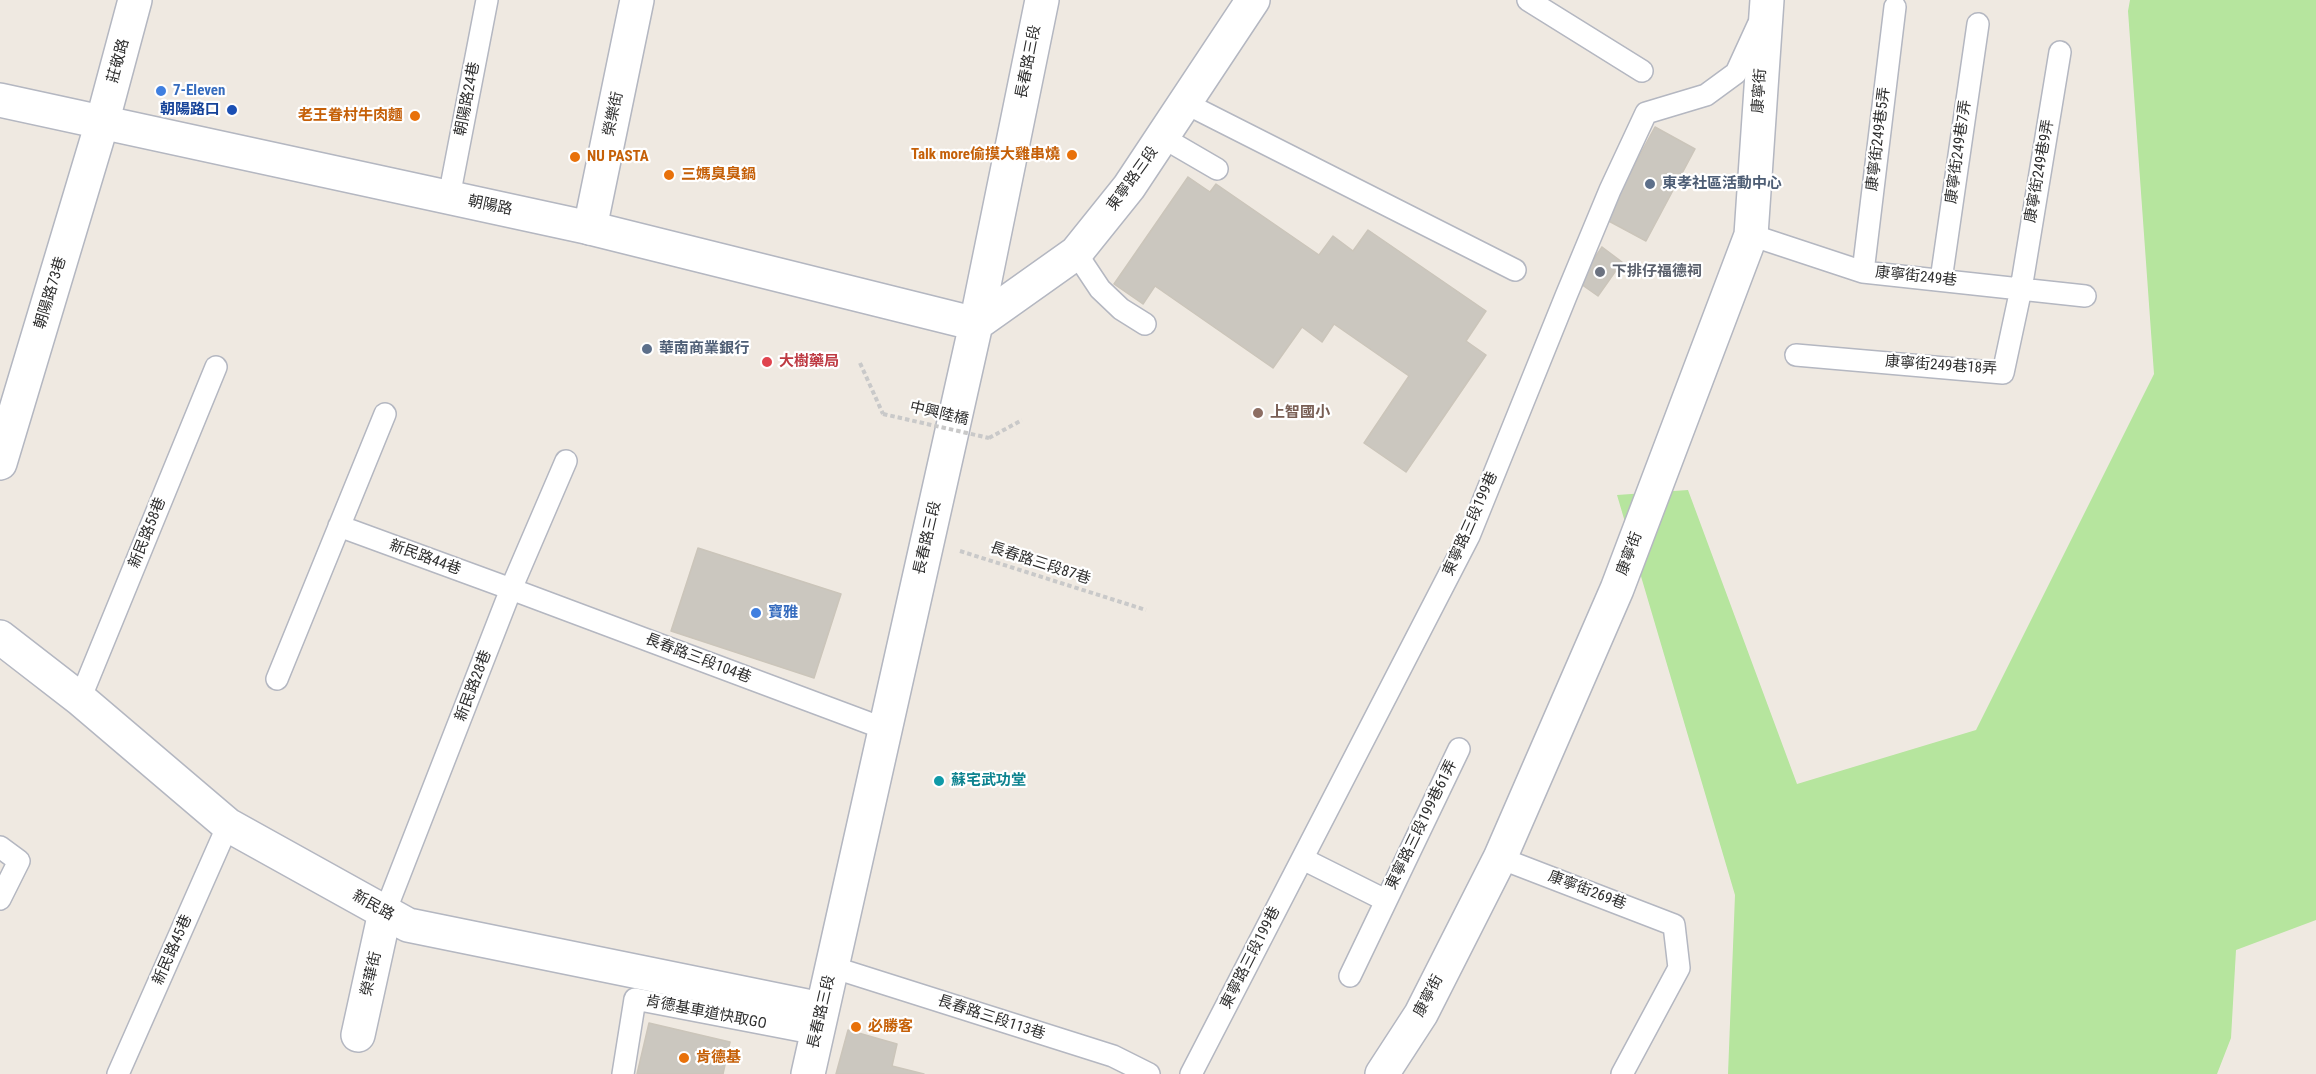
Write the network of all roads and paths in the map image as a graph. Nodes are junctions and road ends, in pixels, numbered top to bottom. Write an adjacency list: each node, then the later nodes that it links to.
1 (135, 0): 14 (street, 莊敬路)
2 (487, 0): 17 (lane, 朝陽路24巷)
3 (637, 0): 18 (street, 榮樂街)
4 (1042, 0): 26 (street, 長春路三段)
5 (1253, 0): 13 (street, 東寧路三段)
6 (1528, 0): 11 (lane)
7 (1766, 5): 19 (street, 康寧街); 47 (lane, 東寧路三段199巷)
8 (1894, 7): 22 (lane, 康寧街249巷5弄)
9 (1978, 24): 23 (lane, 康寧街249巷7弄)
10 (2060, 52): 24 (lane, 康寧街249巷9弄)
11 (1642, 71)
12 (0, 100): 14 (street, 朝陽路)
13 (1185, 103): 15 (street, 東寧路三段); 21 (lane)
14 (102, 123): 17 (street, 朝陽路); 34 (street, 朝陽路73巷)
15 (1162, 138): 16 (lane); 20 (street, 東寧路三段)
16 (1217, 169)
17 (449, 197): 18 (street, 朝陽路)
18 (590, 228): 26 (street, 朝陽路)
19 (1751, 235): 22 (lane, 康寧街249巷); 46 (street, 康寧街)
20 (1076, 253): 26 (street, 東寧路三段); 27 (lane)
21 (1515, 270)
22 (1863, 272): 23 (lane, 康寧街249巷)
23 (1941, 280): 24 (lane, 康寧街249巷)
24 (2020, 289): 25 (lane, 康寧街249巷); 28 (lane, 康寧街249巷18弄)
25 (2085, 296)
26 (976, 324): 36 (street, 長春路三段)
27 (1145, 324)
28 (1797, 355)
29 (860, 363): 32 (path, 中興陸橋, bridge)
30 (216, 367): 41 (lane, 新民路58巷)
31 (385, 414): 35 (lane)
32 (1022, 420)
33 (566, 461): 37 (lane, 新民路28巷)
34 (0, 463)
35 (339, 526): 37 (lane, 新民路44巷); 40 (lane)
36 (928, 541): 38 (path, 長春路三段87巷); 42 (street, 長春路三段)
37 (512, 589): 42 (lane, 長春路三段104巷); 50 (lane, 新民路28巷)
38 (1146, 610)
39 (0, 636): 41 (street, 新民路)
40 (277, 679)
41 (80, 699): 44 (street, 新民路)
42 (885, 729): 51 (street, 長春路三段)
43 (1459, 749): 49 (lane, 東寧路三段199巷61弄)
44 (228, 825): 50 (street, 新民路); 55 (lane, 新民路45巷)
45 (0, 847): 48 (lane)
46 (1500, 858): 60 (street, 康寧街); 61 (lane, 康寧街269巷)
47 (1302, 859): 49 (lane, 東寧路三段199巷61弄); 59 (lane, 東寧路三段199巷)
48 (0, 899)
49 (1386, 900): 52 (lane, 東寧路三段199巷61弄)
50 (385, 912): 53 (street, 新民路); 54 (street, 榮華街)
51 (832, 967): 53 (street, 長春路三段); 58 (lane, 長春路三段113巷)
52 (1350, 976)
53 (819, 1022): 56 (lane, 肯德基車道快取GO); 57 (street, 長春路三段)
54 (358, 1035)
55 (118, 1074)
56 (623, 1074)
57 (808, 1074)
58 (1149, 1074)
59 (1191, 1074)
60 (1382, 1074)
61 (1622, 1074)

